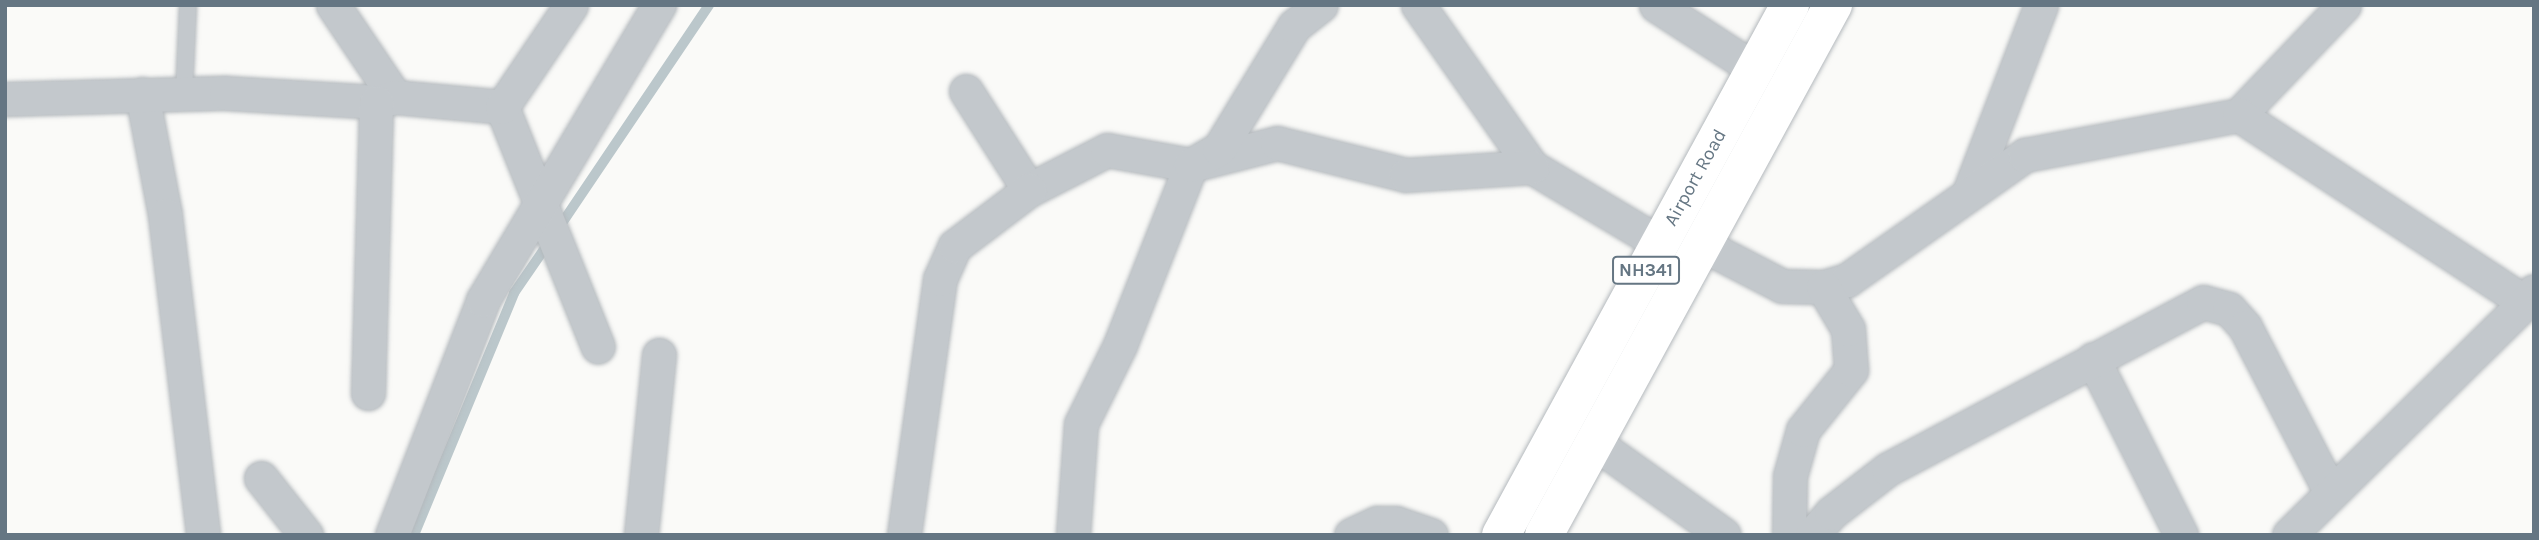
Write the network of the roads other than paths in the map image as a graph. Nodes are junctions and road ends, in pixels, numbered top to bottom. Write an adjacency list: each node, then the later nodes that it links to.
1 (188, 5): 14 (lane)
2 (333, 5): 17 (street)
3 (570, 5): 18 (street)
4 (659, 5): 24 (street)
5 (1321, 5): 20 (street)
6 (1418, 5): 21 (street)
7 (1656, 5): 12 (street)
8 (1790, 5): 12 (highway, Airport Road / NH341)
9 (1833, 5): 26 (highway, Airport Road / NH341)
10 (2041, 5): 23 (street)
11 (2344, 5): 19 (street)
12 (1755, 69): 25 (highway, Airport Road / NH341)
13 (967, 91): 22 (street)
14 (184, 93): 15 (street); 17 (street)
15 (142, 94): 16 (street); 36 (street)
16 (5, 99)
17 (385, 100): 18 (street); 32 (street)
18 (502, 107): 24 (street)
19 (2239, 115): 23 (street); 28 (street)
20 (1191, 165): 21 (street); 22 (street); 41 (street)
21 (1532, 167): 25 (street)
22 (1029, 190): 40 (street)
23 (1970, 190): 27 (street)
24 (551, 225): 29 (street); 38 (street)
25 (1661, 244): 44 (highway, Airport Road / NH341)
26 (1703, 245): 27 (street); 33 (highway, Airport Road / NH341)
27 (1823, 288): 47 (street)
28 (2529, 296): 35 (street)
29 (598, 348)
30 (659, 355): 39 (street)
31 (2093, 359): 35 (street); 48 (street); 49 (street)
32 (368, 393)
33 (1595, 443): 45 (highway, Airport Road / NH341); 46 (street)
34 (261, 478): 37 (street)
35 (2331, 494): 50 (street)
36 (203, 535)
37 (306, 535)
38 (392, 535)
39 (641, 535)
40 (904, 535)
41 (1073, 535)
42 (1351, 535): 43 (street)
43 (1431, 535)
44 (1502, 535)
45 (1544, 535)
46 (1724, 535)
47 (1789, 535)
48 (1812, 535)
49 (2181, 535)
50 (2289, 535)

